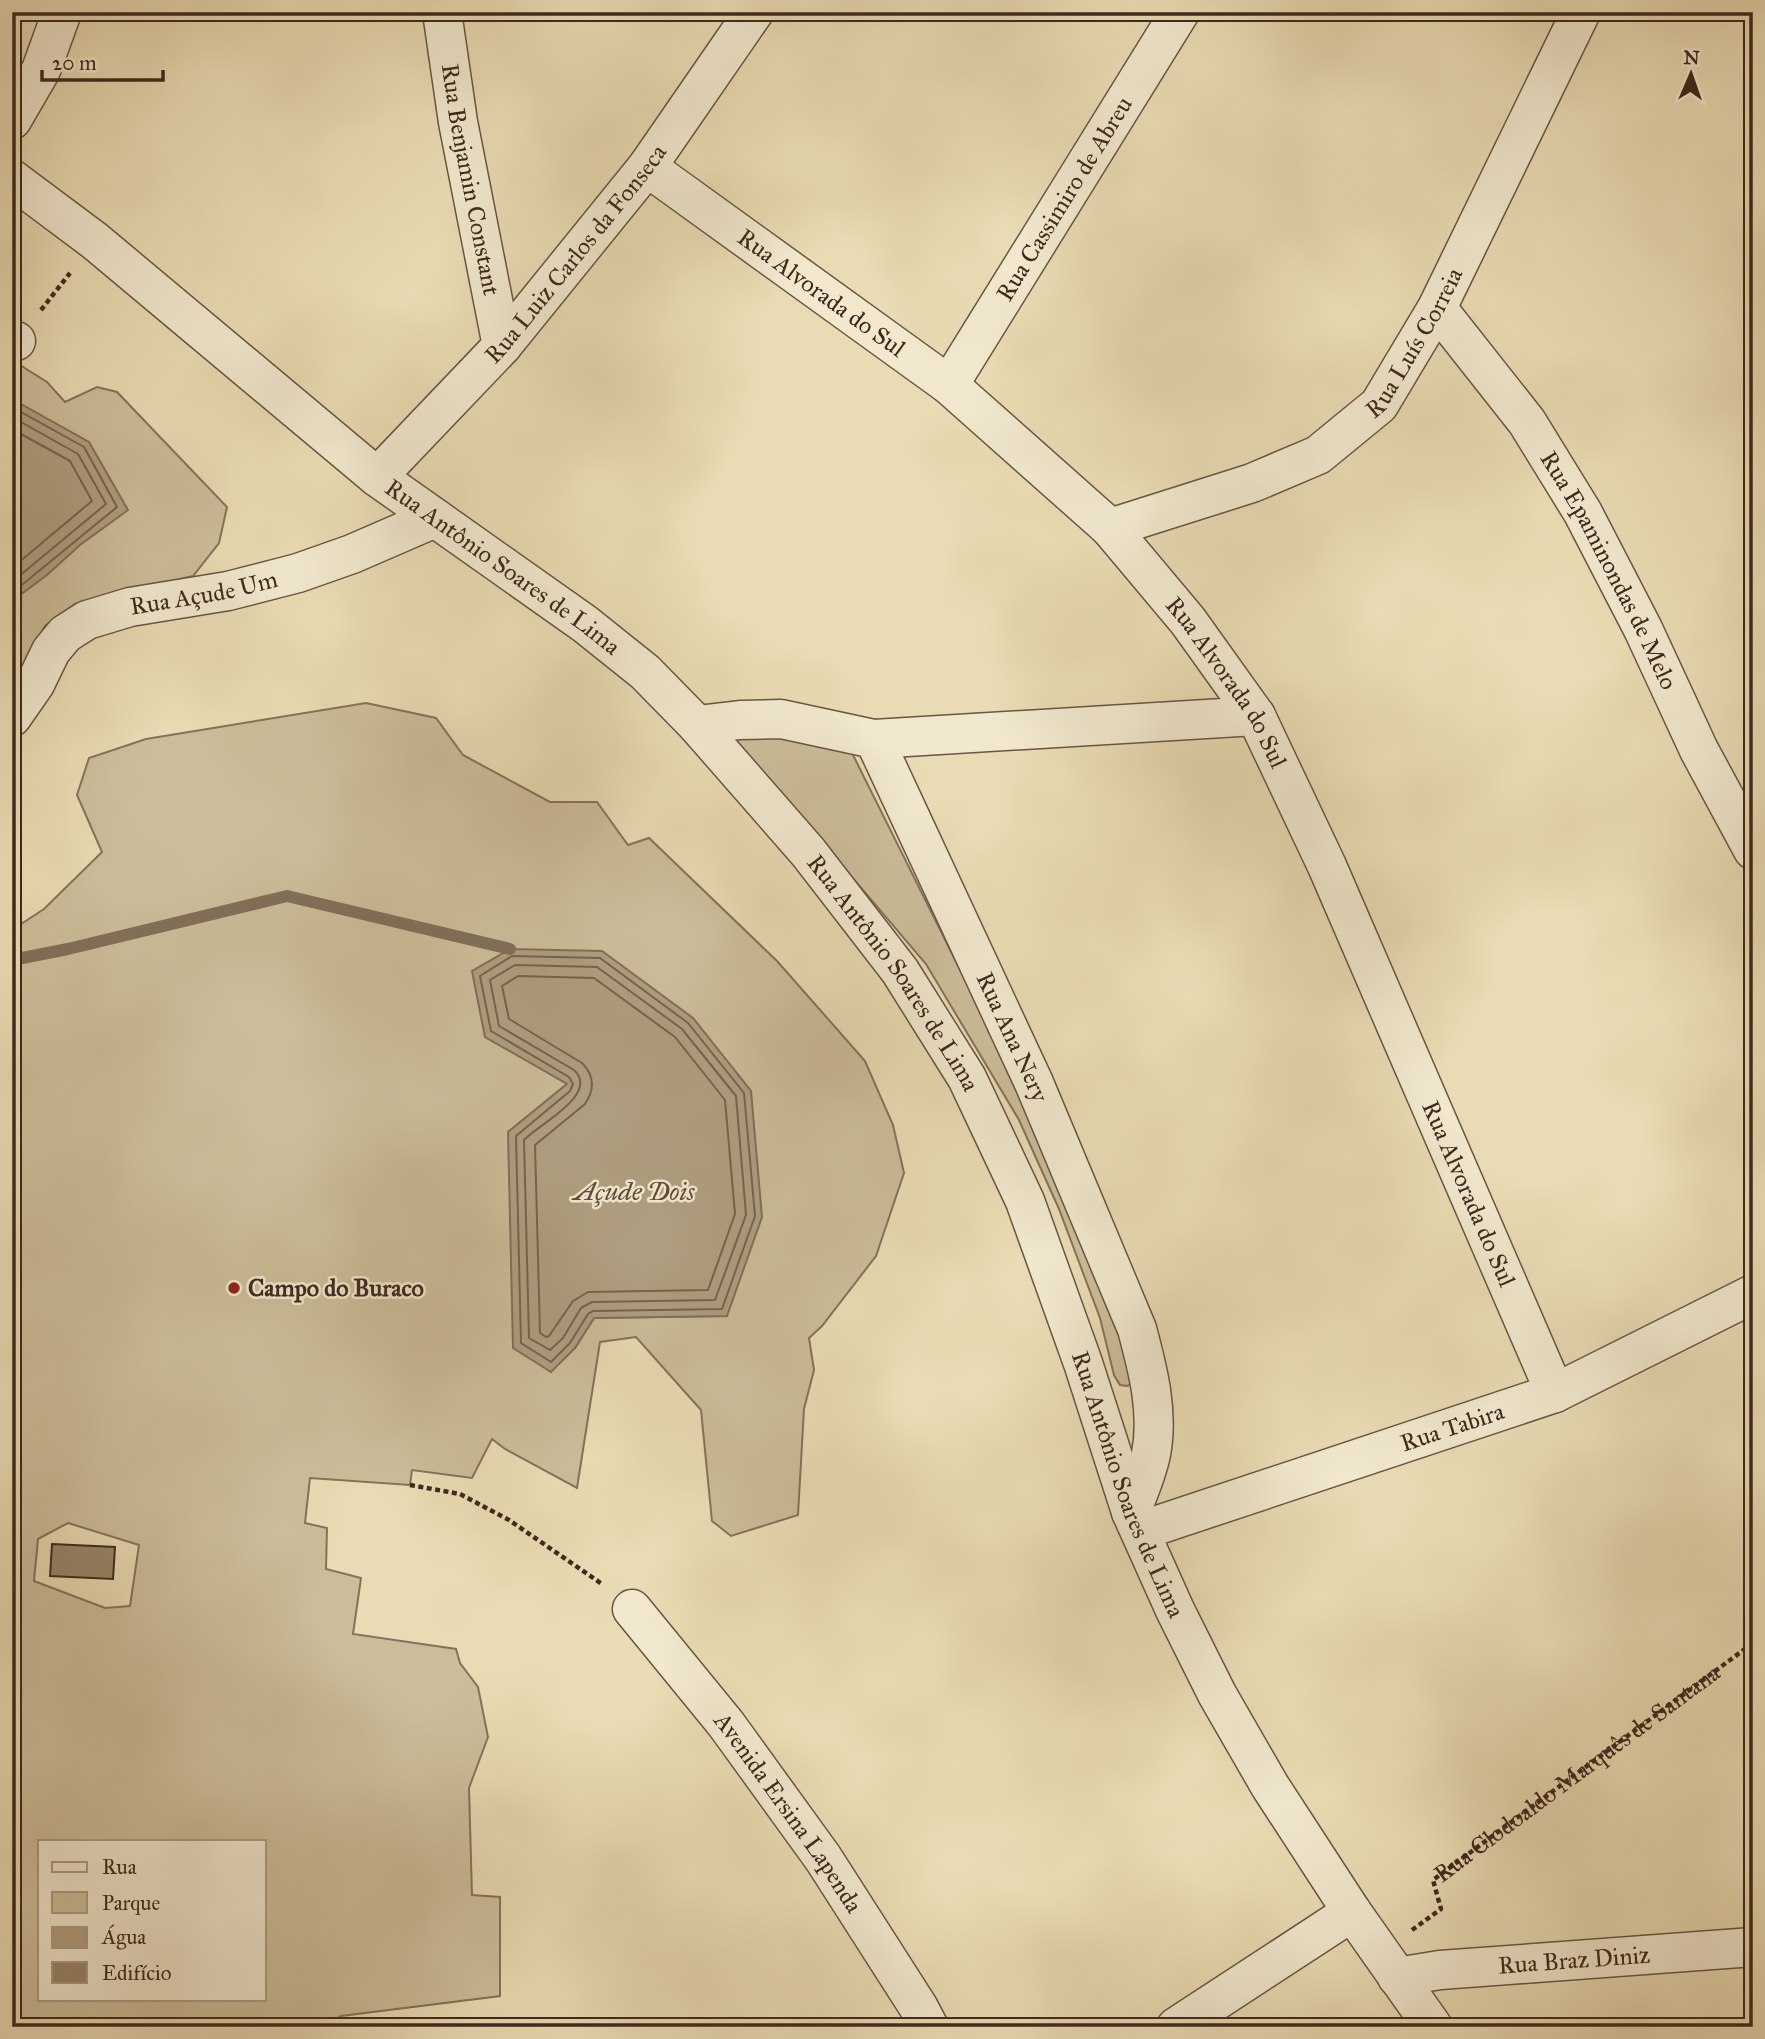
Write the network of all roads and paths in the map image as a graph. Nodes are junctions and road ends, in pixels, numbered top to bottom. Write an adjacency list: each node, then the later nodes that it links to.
1 (62, 12): 6 (street)
2 (442, 12): 12 (street, Rua Benjamin Constant)
3 (754, 12): 7 (street, Rua Luiz Carlos da Fonseca)
4 (1180, 12): 13 (street, Rua Cassimiro de Abreu)
5 (1581, 12): 10 (street, Rua Luís Correia)
6 (12, 120)
7 (647, 167): 12 (street, Rua Luiz Carlos da Fonseca); 13 (street, Rua Alvorada do Sul)
8 (12, 179): 9 (street, Rua Antônio Soares de Lima)
9 (95, 241): 11 (path); 14 (street, Rua Antônio Soares de Lima)
10 (1437, 307): 16 (street, Rua Luís Correia); 21 (street, Rua Epaminondas de Melo)
11 (14, 341)
12 (502, 346): 14 (street, Rua Luiz Carlos da Fonseca)
13 (949, 386): 16 (street, Rua Alvorada do Sul)
14 (377, 477): 15 (street, Rua Antônio Soares de Lima)
15 (435, 518): 18 (street, Rua Açude Um); 19 (street, Rua Antônio Soares de Lima)
16 (1111, 528): 17 (street, Rua Alvorada do Sul)
17 (1256, 716): 20 (street); 23 (street, Rua Alvorada do Sul)
18 (12, 717)
19 (697, 725): 20 (street); 25 (street, Rua Antônio Soares de Lima)
20 (874, 739): 25 (street, Rua Ana Nery)
21 (1753, 849)
22 (1753, 1294): 23 (street, Rua Tabira)
23 (1555, 1393): 25 (street, Rua Tabira)
24 (410, 1485): 26 (path)
25 (1136, 1522): 28 (street, Rua Antônio Soares de Lima)
26 (632, 1609): 32 (street, Avenida Ersina Lapenda)
27 (1753, 1643): 30 (path, Rua Clodoaldo Marquês de Santana)
28 (1352, 1912): 31 (street, Rua Antônio Soares de Lima); 33 (street)
29 (1753, 1947): 30 (street, Rua Braz Diniz)
30 (1440, 1970): 31 (street, Rua Braz Diniz)
31 (1398, 1977): 34 (street, Rua Antônio Soares de Lima)
32 (929, 2027)
33 (1176, 2027)
34 (1433, 2027)

